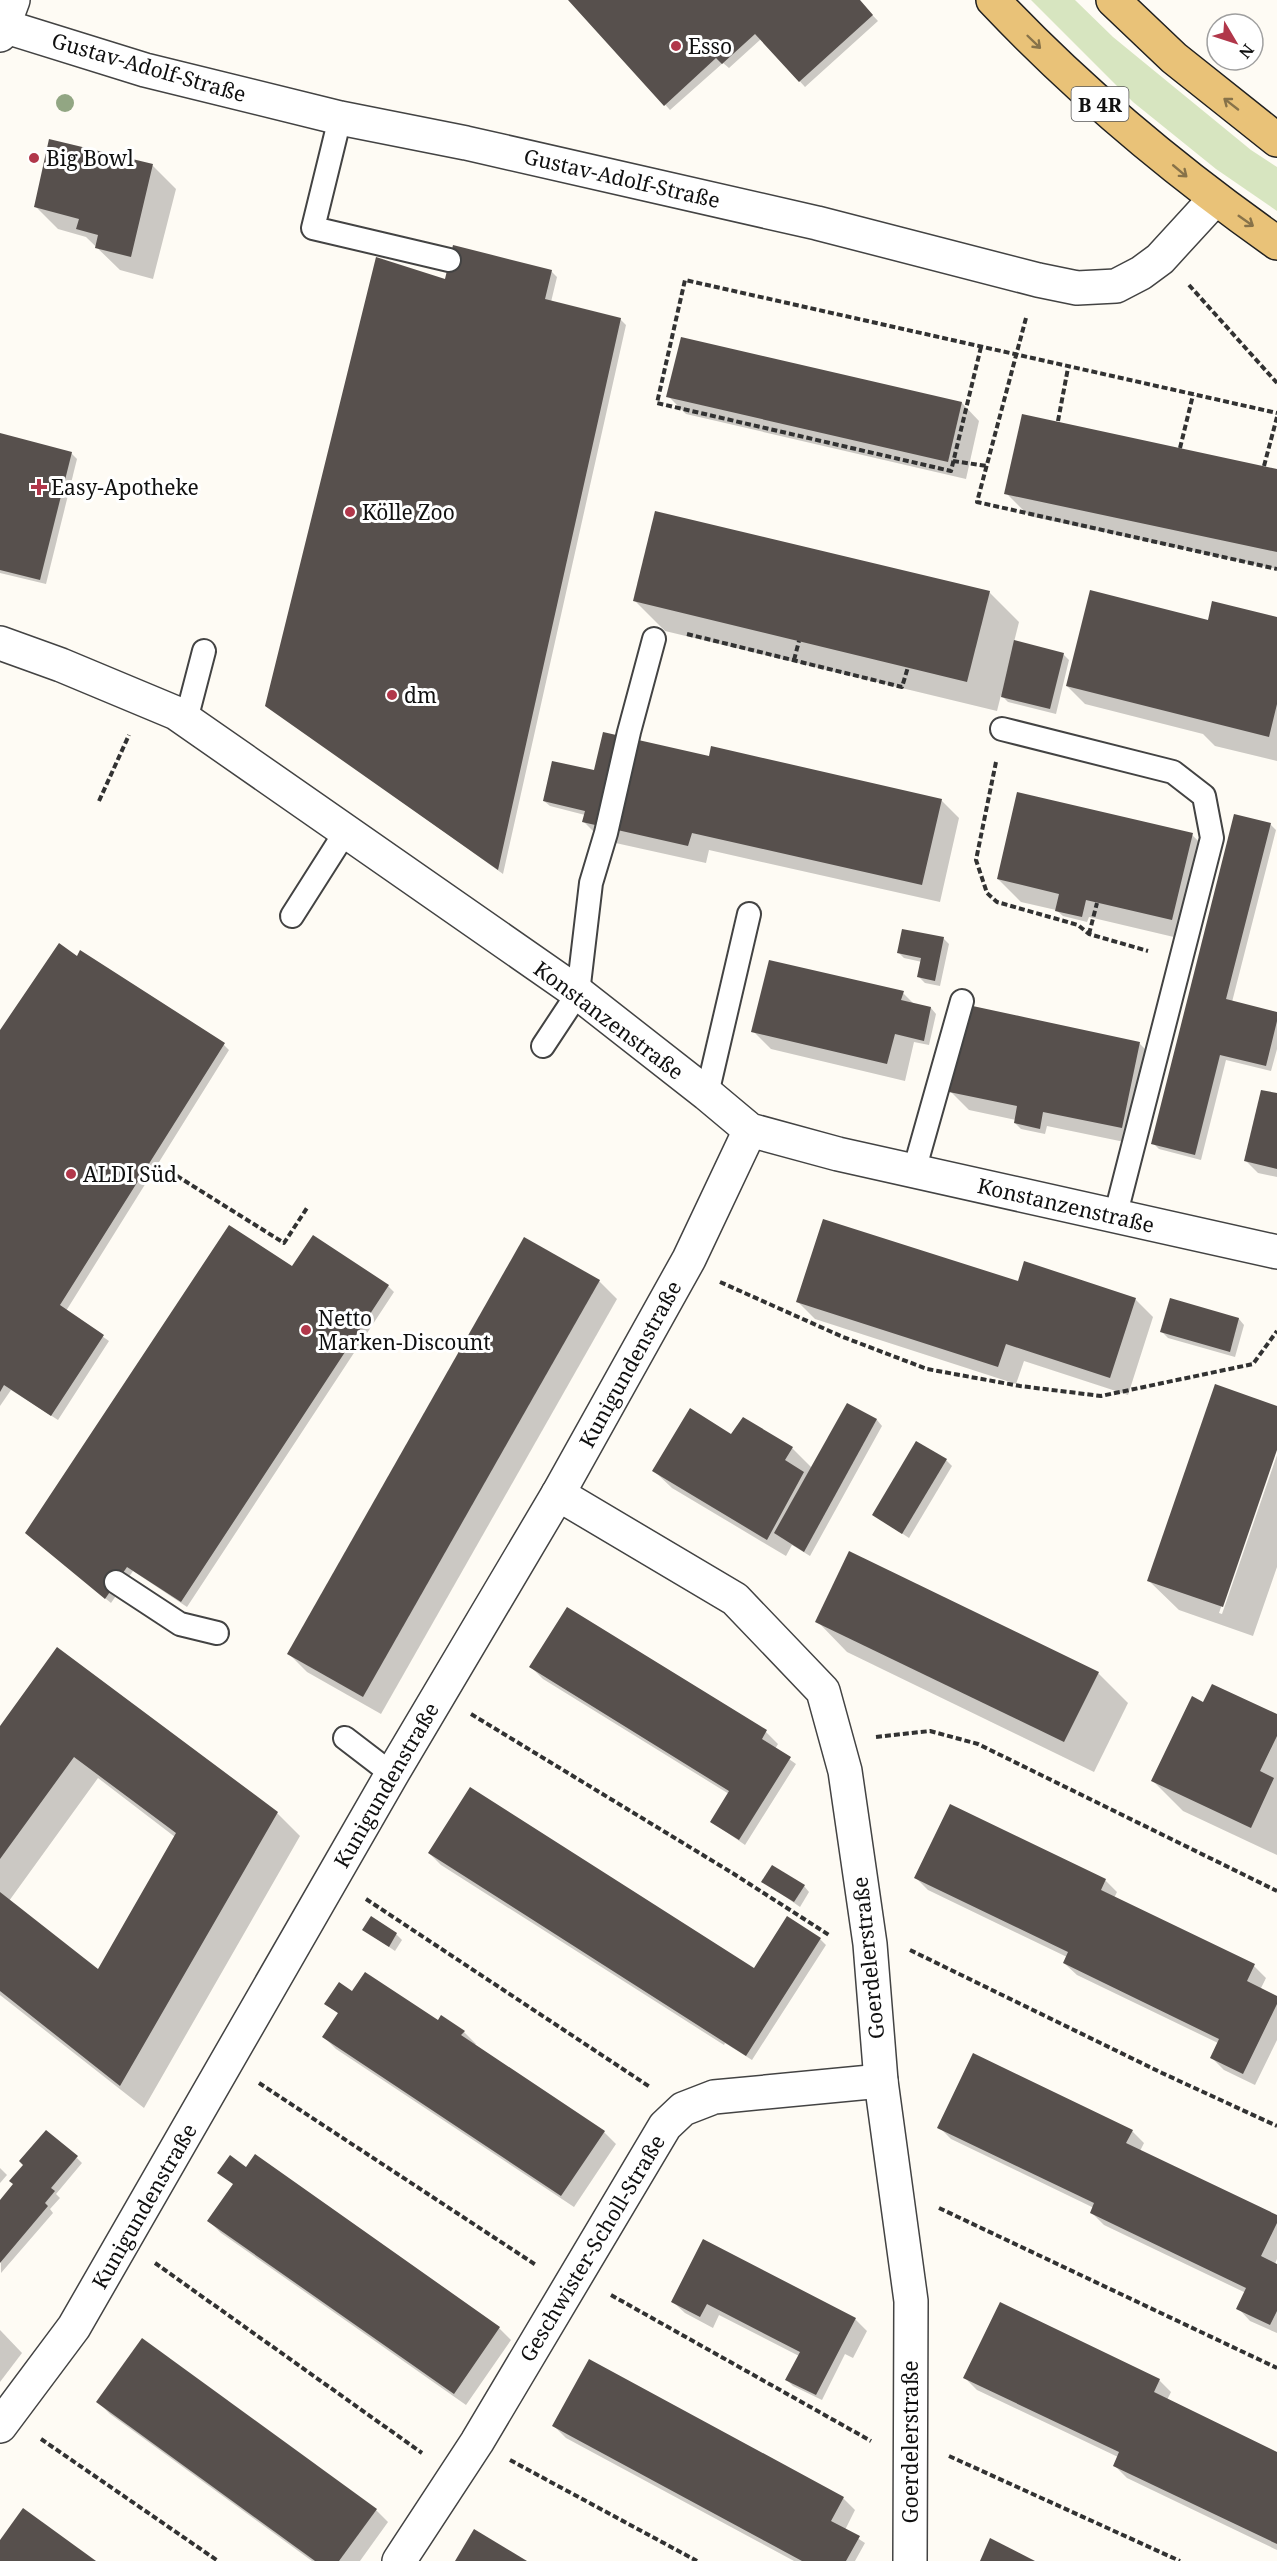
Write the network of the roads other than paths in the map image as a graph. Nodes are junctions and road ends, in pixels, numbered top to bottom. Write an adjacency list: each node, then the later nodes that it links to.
1 (993, 0): 6 (main road, B 4R, one-way to 6)
2 (1113, 0): 5 (main road, one-way to 2)
3 (4, 21): 4 (street, Gustav-Adolf-Straße)
4 (340, 118): 6 (street, Gustav-Adolf-Straße); 8 (lane)
5 (1277, 140)
6 (1215, 199): 7 (main road, B 4R, one-way to 7)
7 (1277, 243)
8 (449, 260)
9 (654, 639): 17 (lane)
10 (0, 643): 12 (street, Konstanzenstraße)
11 (204, 651): 12 (lane)
12 (186, 720): 14 (street, Konstanzenstraße)
13 (1002, 729): 23 (lane)
14 (346, 831): 16 (lane); 17 (street, Konstanzenstraße)
15 (749, 914): 20 (lane)
16 (292, 916)
17 (578, 993): 19 (lane); 20 (street, Konstanzenstraße)
18 (962, 1001): 22 (lane)
19 (543, 1046)
20 (707, 1094): 21 (street, Konstanzenstraße)
21 (750, 1130): 22 (street, Konstanzenstraße); 25 (street, Kunigundenstraße)
22 (914, 1171): 23 (street, Konstanzenstraße)
23 (1115, 1216): 24 (street, Konstanzenstraße)
24 (1277, 1252)
25 (558, 1494): 29 (street, Kunigundenstraße); 30 (street, Goerdelerstraße)
26 (116, 1582): 27 (lane)
27 (217, 1633)
28 (345, 1738): 29 (lane)
29 (392, 1774): 31 (street, Kunigundenstraße)
30 (881, 2081): 32 (street, Geschwister-Scholl-Straße); 33 (street, Goerdelerstraße)
31 (4, 2421)
32 (399, 2561)
33 (910, 2561)

